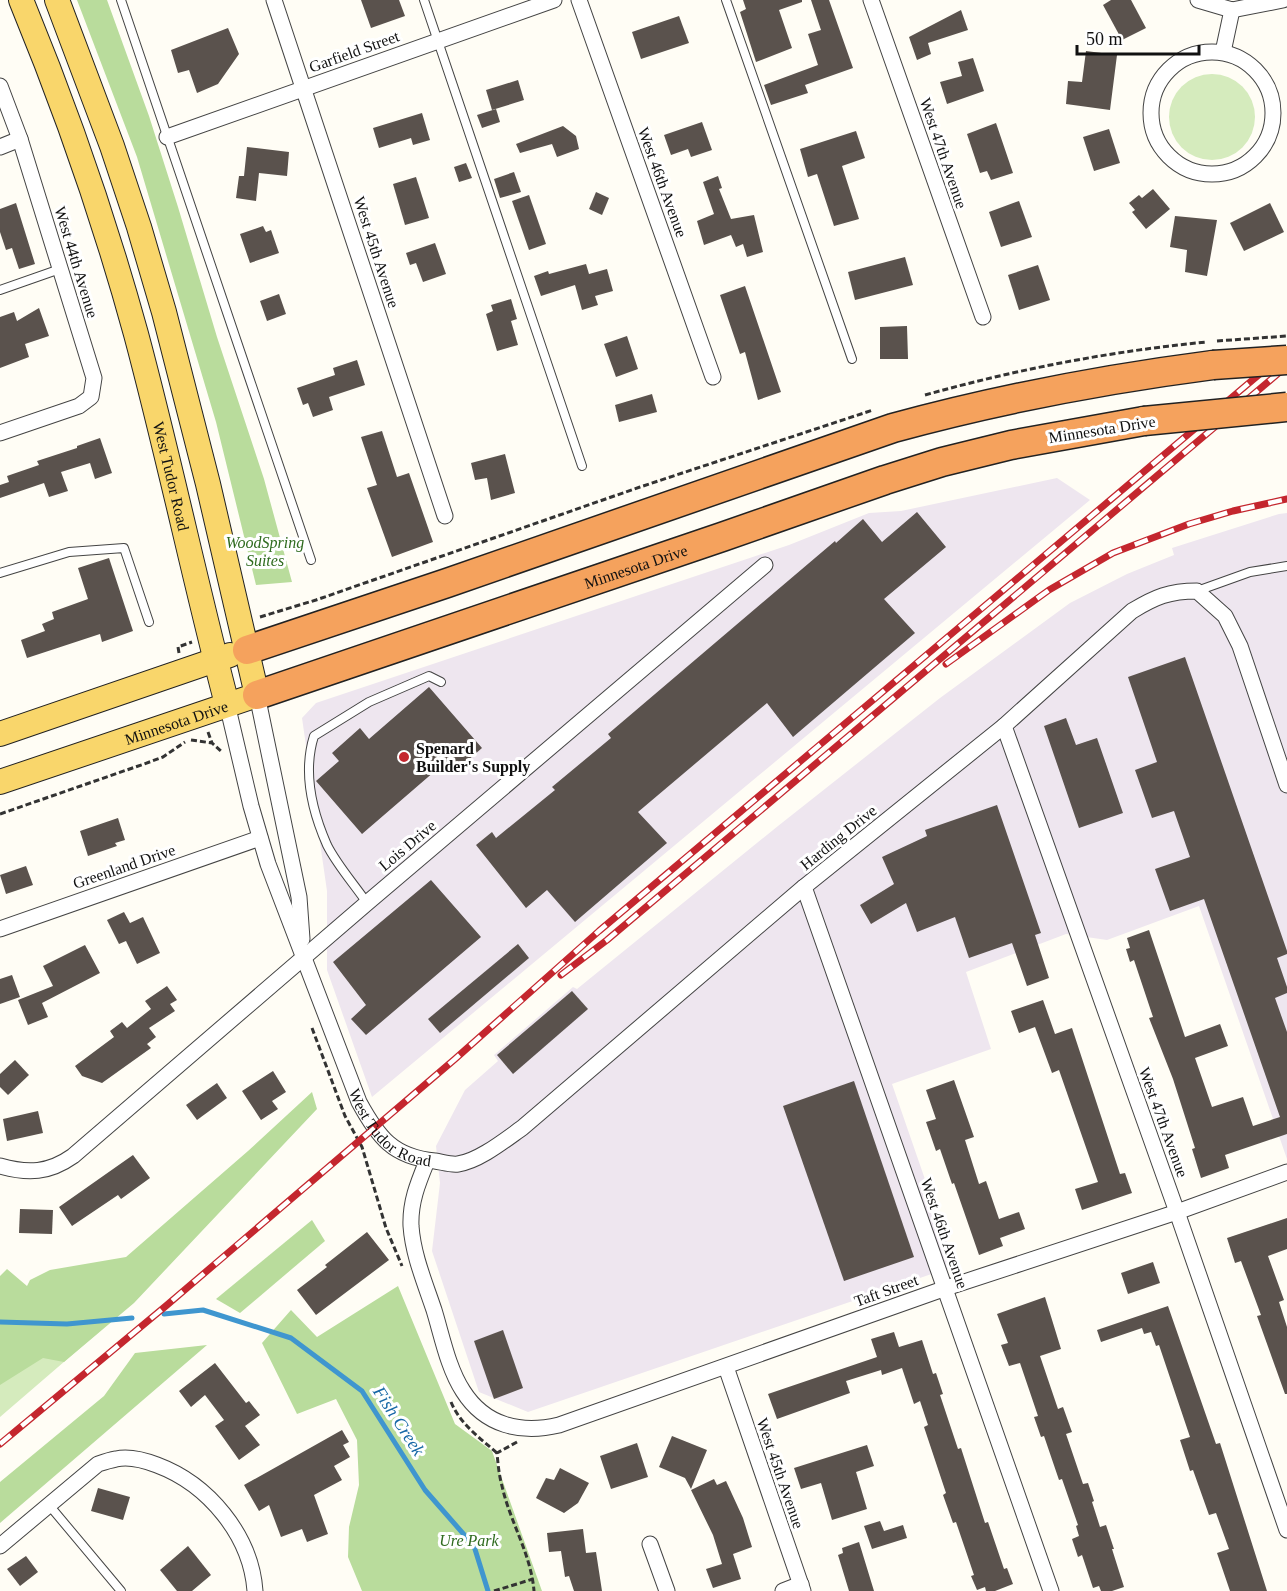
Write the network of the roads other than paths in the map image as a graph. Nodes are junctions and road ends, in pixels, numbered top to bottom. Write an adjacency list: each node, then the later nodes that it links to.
1 (21, 0): 37 (main road, West Tudor Road)
2 (57, 0): 36 (main road, West Tudor Road)
3 (121, 0): 17 (lane)
4 (274, 0): 16 (street, West 45th Avenue)
5 (424, 0): 13 (lane)
6 (554, 0): 13 (street, Garfield Street)
7 (579, 0): 25 (street, West 46th Avenue)
8 (726, 0): 23 (lane)
9 (871, 0): 22 (street, West 47th Avenue)
10 (1198, 0): 12 (street)
11 (1283, 0): 12 (street)
12 (1232, 10): 14 (street)
13 (438, 41): 16 (street, Garfield Street); 28 (lane)
14 (1223, 52): 14 (street)
15 (0, 86): 18 (street, West 44th Avenue)
16 (304, 88): 17 (street, Garfield Street); 29 (street, West 45th Avenue)
17 (167, 137): 30 (lane)
18 (20, 139): 19 (street); 20 (street, West 44th Avenue)
19 (0, 147)
20 (60, 269): 21 (lane); 27 (street, West 44th Avenue)
21 (0, 290)
22 (982, 317)
23 (852, 359)
24 (1287, 360): 36 (highway, bridge)
25 (713, 377)
26 (1287, 407): 39 (highway, Minnesota Drive, bridge)
27 (0, 433)
28 (582, 466)
29 (445, 516)
30 (311, 560)
31 (765, 565): 47 (street, Lois Drive)
32 (1287, 566): 34 (lane, Harding Drive)
33 (0, 573): 35 (lane)
34 (1197, 591): 41 (street, Harding Drive); 44 (street)
35 (149, 622)
36 (247, 650): 37 (main road); 39 (main road, West Tudor Road)
37 (215, 659): 40 (main road, West Tudor Road); 42 (main road)
38 (441, 682): 47 (lane)
39 (256, 695): 40 (main road, Minnesota Drive); 49 (street, West Tudor Road)
40 (227, 704): 43 (main road, Minnesota Drive); 45 (street, West Tudor Road)
41 (1004, 726): 46 (street, Harding Drive); 53 (street, West 47th Avenue)
42 (0, 734)
43 (0, 782)
44 (1287, 785)
45 (260, 838): 48 (street, Greenland Drive); 49 (street, West Tudor Road)
46 (804, 887): 50 (street, Harding Drive); 54 (street, West 46th Avenue)
47 (367, 903): 49 (street, Lois Drive)
48 (0, 929)
49 (304, 957): 50 (street, West Tudor Road); 51 (street, Lois Drive)
50 (427, 1161): 56 (street, West Tudor Road)
51 (0, 1166)
52 (1287, 1172): 53 (street, Taft Street)
53 (1177, 1212): 54 (street, Taft Street); 58 (street, West 47th Avenue)
54 (946, 1288): 55 (street, Taft Street); 66 (street, West 46th Avenue)
55 (726, 1367): 56 (street, Taft Street); 61 (street, West 45th Avenue)
56 (498, 1421)
57 (49, 1505): 60 (street); 62 (lane); 63 (street)
58 (1287, 1530)
59 (650, 1544): 64 (street)
60 (0, 1546)
61 (802, 1588): 65 (street)
62 (121, 1591)
63 (255, 1591)
64 (667, 1591)
65 (783, 1591)
66 (1051, 1591)

